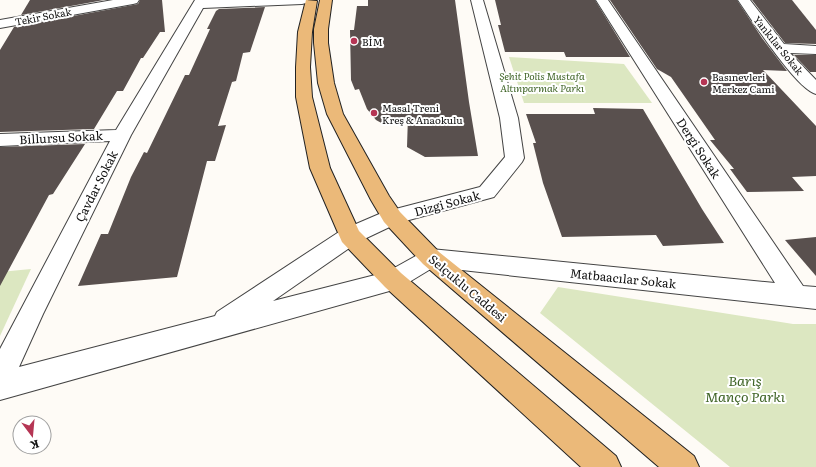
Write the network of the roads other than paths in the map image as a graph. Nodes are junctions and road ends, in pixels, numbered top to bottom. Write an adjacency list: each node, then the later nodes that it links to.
1 (133, 0): 10 (street, Tekir Sokak)
2 (302, 0): 7 (street); 9 (main road)
3 (312, 0): 9 (main road)
4 (477, 0): 19 (street, Dizgi Sokak)
5 (602, 0): 23 (street, Dergi Sokak)
6 (744, 0): 13 (street, Yankılar Sokak)
7 (200, 2): 17 (street, Çavdar Sokak)
8 (325, 6): 15 (main road, Selçuklu Caddesi)
9 (306, 22): 20 (main road)
10 (4, 23): 11 (street)
11 (0, 33)
12 (334, 34): 15 (main road)
13 (780, 48): 14 (street); 16 (street, Yankılar Sokak)
14 (816, 50)
15 (323, 57): 19 (main road, Selçuklu Caddesi)
16 (816, 89)
17 (122, 134): 18 (street, Billursu Sokak); 25 (street, Çavdar Sokak)
18 (0, 140)
19 (392, 217): 20 (street, Dizgi Sokak); 21 (main road, Selçuklu Caddesi)
20 (350, 236): 22 (main road); 24 (street, Dizgi Sokak)
21 (431, 258): 22 (street); 23 (street, Matbaacılar Sokak); 28 (main road, Selçuklu Caddesi)
22 (393, 280): 24 (street); 27 (main road)
23 (806, 297)
24 (211, 330): 26 (street)
25 (0, 378)
26 (0, 386)
27 (605, 467)
28 (683, 467)

